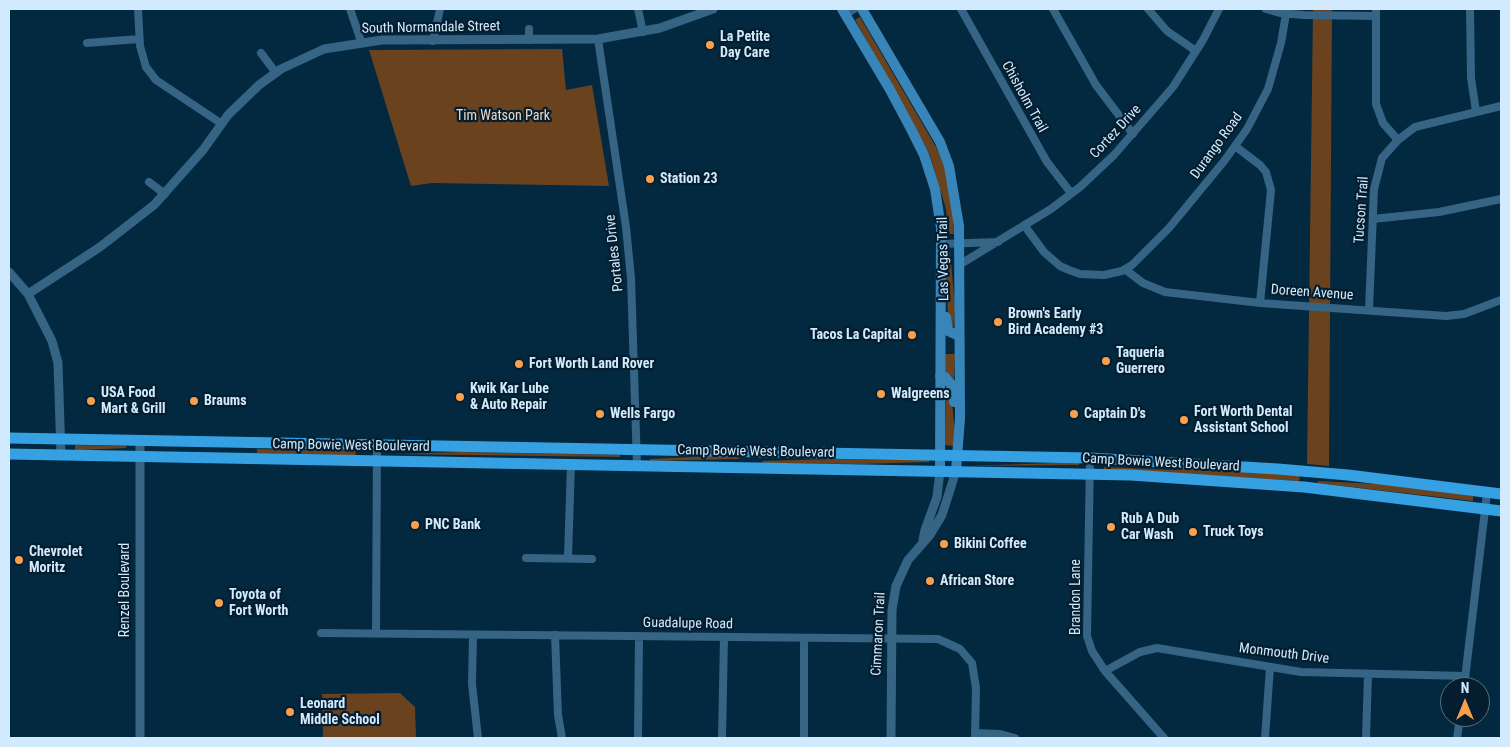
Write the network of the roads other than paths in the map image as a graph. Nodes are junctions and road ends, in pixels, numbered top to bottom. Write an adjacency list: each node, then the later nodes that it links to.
1 (138, 9): 18 (street)
2 (350, 9): 22 (street)
3 (440, 9): 20 (street)
4 (638, 9): 17 (street)
5 (713, 9): 17 (street, South Normandale Street)
6 (862, 9): 41 (main road, Las Vegas Trail)
7 (961, 9): 34 (street, Chisholm Trail)
8 (1053, 9): 30 (street)
9 (1148, 9): 24 (street)
10 (1219, 9): 24 (street, Cortez Drive)
11 (1266, 9): 15 (street)
12 (1470, 9): 28 (street)
13 (847, 10): 40 (main road, Las Vegas Trail)
14 (1376, 13): 15 (street); 31 (street)
15 (1286, 14): 32 (street, Durango Road)
16 (529, 29): 21 (street)
17 (643, 32): 19 (street, South Normandale Street)
18 (140, 39): 23 (street); 29 (street)
19 (598, 39): 21 (street, South Normandale Street); 58 (street, Portales Drive)
20 (433, 40): 21 (street, South Normandale Street); 22 (street, South Normandale Street)
21 (529, 40)
22 (361, 42): 26 (street, South Normandale Street)
23 (87, 43)
24 (1196, 51): 30 (street, Cortez Drive)
25 (261, 52): 26 (street)
26 (276, 73): 29 (street, South Normandale Street)
27 (1501, 106): 28 (street, Tucson Trail)
28 (1476, 111): 31 (street, Tucson Trail)
29 (222, 124): 35 (street, South Normandale Street)
30 (1134, 134): 34 (street, Cortez Drive)
31 (1398, 140): 37 (street, Tucson Trail)
32 (1235, 146): 43 (street, Durango Road); 48 (street)
33 (149, 182): 35 (street)
34 (1071, 193): 38 (street, Cortez Drive)
35 (165, 194): 46 (street, South Normandale Street)
36 (1501, 199): 37 (street)
37 (1373, 219): 49 (street, Tucson Trail)
38 (1024, 225): 39 (street, Cortez Drive); 43 (street)
39 (998, 242): 41 (street); 42 (street, Cortez Drive)
40 (941, 244): 41 (street); 45 (main road, Las Vegas Trail)
41 (959, 244): 42 (main road, Las Vegas Trail)
42 (959, 265): 50 (main road, Las Vegas Trail)
43 (1126, 270): 48 (street, Doreen Avenue)
44 (9, 272): 46 (street)
45 (940, 293): 50 (main road); 51 (main road, Las Vegas Trail)
46 (28, 294): 54 (street)
47 (1501, 300): 49 (street, Doreen Avenue)
48 (1260, 302): 49 (street, Doreen Avenue)
49 (1369, 310)
50 (959, 336): 52 (main road, Las Vegas Trail)
51 (940, 376): 52 (main road); 62 (main road, Las Vegas Trail)
52 (960, 418): 63 (main road, Las Vegas Trail)
53 (9, 438): 54 (main road, Camp Bowie West Boulevard)
54 (61, 440): 55 (main road, Camp Bowie West Boulevard); 61 (street)
55 (140, 441): 56 (main road, Camp Bowie West Boulevard); 64 (street, Renzel Boulevard)
56 (236, 443): 57 (main road, Camp Bowie West Boulevard); 66 (main road)
57 (377, 445): 58 (main road, Camp Bowie West Boulevard); 67 (street)
58 (636, 450): 59 (main road, Camp Bowie West Boulevard); 69 (street, Portales Drive)
59 (752, 452): 62 (main road, Camp Bowie West Boulevard); 70 (main road)
60 (9, 454): 61 (main road, Camp Bowie West Boulevard)
61 (61, 455): 64 (main road, Camp Bowie West Boulevard)
62 (940, 455): 63 (main road, Camp Bowie West Boulevard); 71 (main road, Las Vegas Trail)
63 (958, 456): 65 (main road, Camp Bowie West Boulevard); 72 (main road, Las Vegas Trail)
64 (139, 457): 66 (main road, Camp Bowie West Boulevard); 97 (street, Renzel Boulevard)
65 (1090, 458): 73 (street, Brandon Lane); 74 (main road, Camp Bowie West Boulevard)
66 (236, 459): 67 (main road, Camp Bowie West Boulevard)
67 (377, 461): 68 (main road, Camp Bowie West Boulevard); 85 (street)
68 (571, 464): 69 (main road, Camp Bowie West Boulevard); 82 (street)
69 (637, 465): 70 (main road, Camp Bowie West Boulevard)
70 (753, 467): 71 (main road, Camp Bowie West Boulevard)
71 (940, 471): 72 (main road, Camp Bowie West Boulevard); 80 (street, Cimmaron Trail)
72 (956, 471): 73 (main road, Camp Bowie West Boulevard); 80 (street, Cimmaron Trail)
73 (1090, 474): 75 (main road, Camp Bowie West Boulevard); 93 (street, Brandon Lane)
74 (1348, 475): 75 (main road); 76 (main road, Camp Bowie West Boulevard)
75 (1304, 487): 78 (main road, Camp Bowie West Boulevard)
76 (1487, 492): 77 (main road, Camp Bowie West Boulevard); 78 (street)
77 (1501, 494)
78 (1484, 508): 79 (main road, Camp Bowie West Boulevard); 95 (street)
79 (1501, 511)
80 (924, 540): 91 (street, Cimmaron Trail)
81 (526, 558): 82 (street)
82 (568, 558): 83 (street)
83 (592, 559)
84 (321, 633): 85 (street, Guadalupe Road)
85 (376, 634): 86 (street, Guadalupe Road)
86 (473, 635): 87 (street, Guadalupe Road); 98 (street)
87 (556, 636): 88 (street, Guadalupe Road); 99 (street)
88 (639, 636): 89 (street, Guadalupe Road); 100 (street)
89 (724, 637): 90 (street, Guadalupe Road); 101 (street)
90 (804, 638): 91 (street, Guadalupe Road); 102 (street)
91 (891, 639): 96 (street, Guadalupe Road); 103 (street, Cimmaron Trail)
92 (1270, 667): 93 (street, Monmouth Drive); 94 (street, Monmouth Drive); 106 (street)
93 (1105, 671): 105 (street, Brandon Lane)
94 (1368, 674): 95 (street, Monmouth Drive); 107 (street)
95 (1466, 676)
96 (975, 736): 104 (street)
97 (140, 738)
98 (478, 738)
99 (562, 738)
100 (638, 738)
101 (722, 738)
102 (804, 738)
103 (890, 738)
104 (1015, 738)
105 (1164, 738)
106 (1265, 738)
107 (1366, 738)

